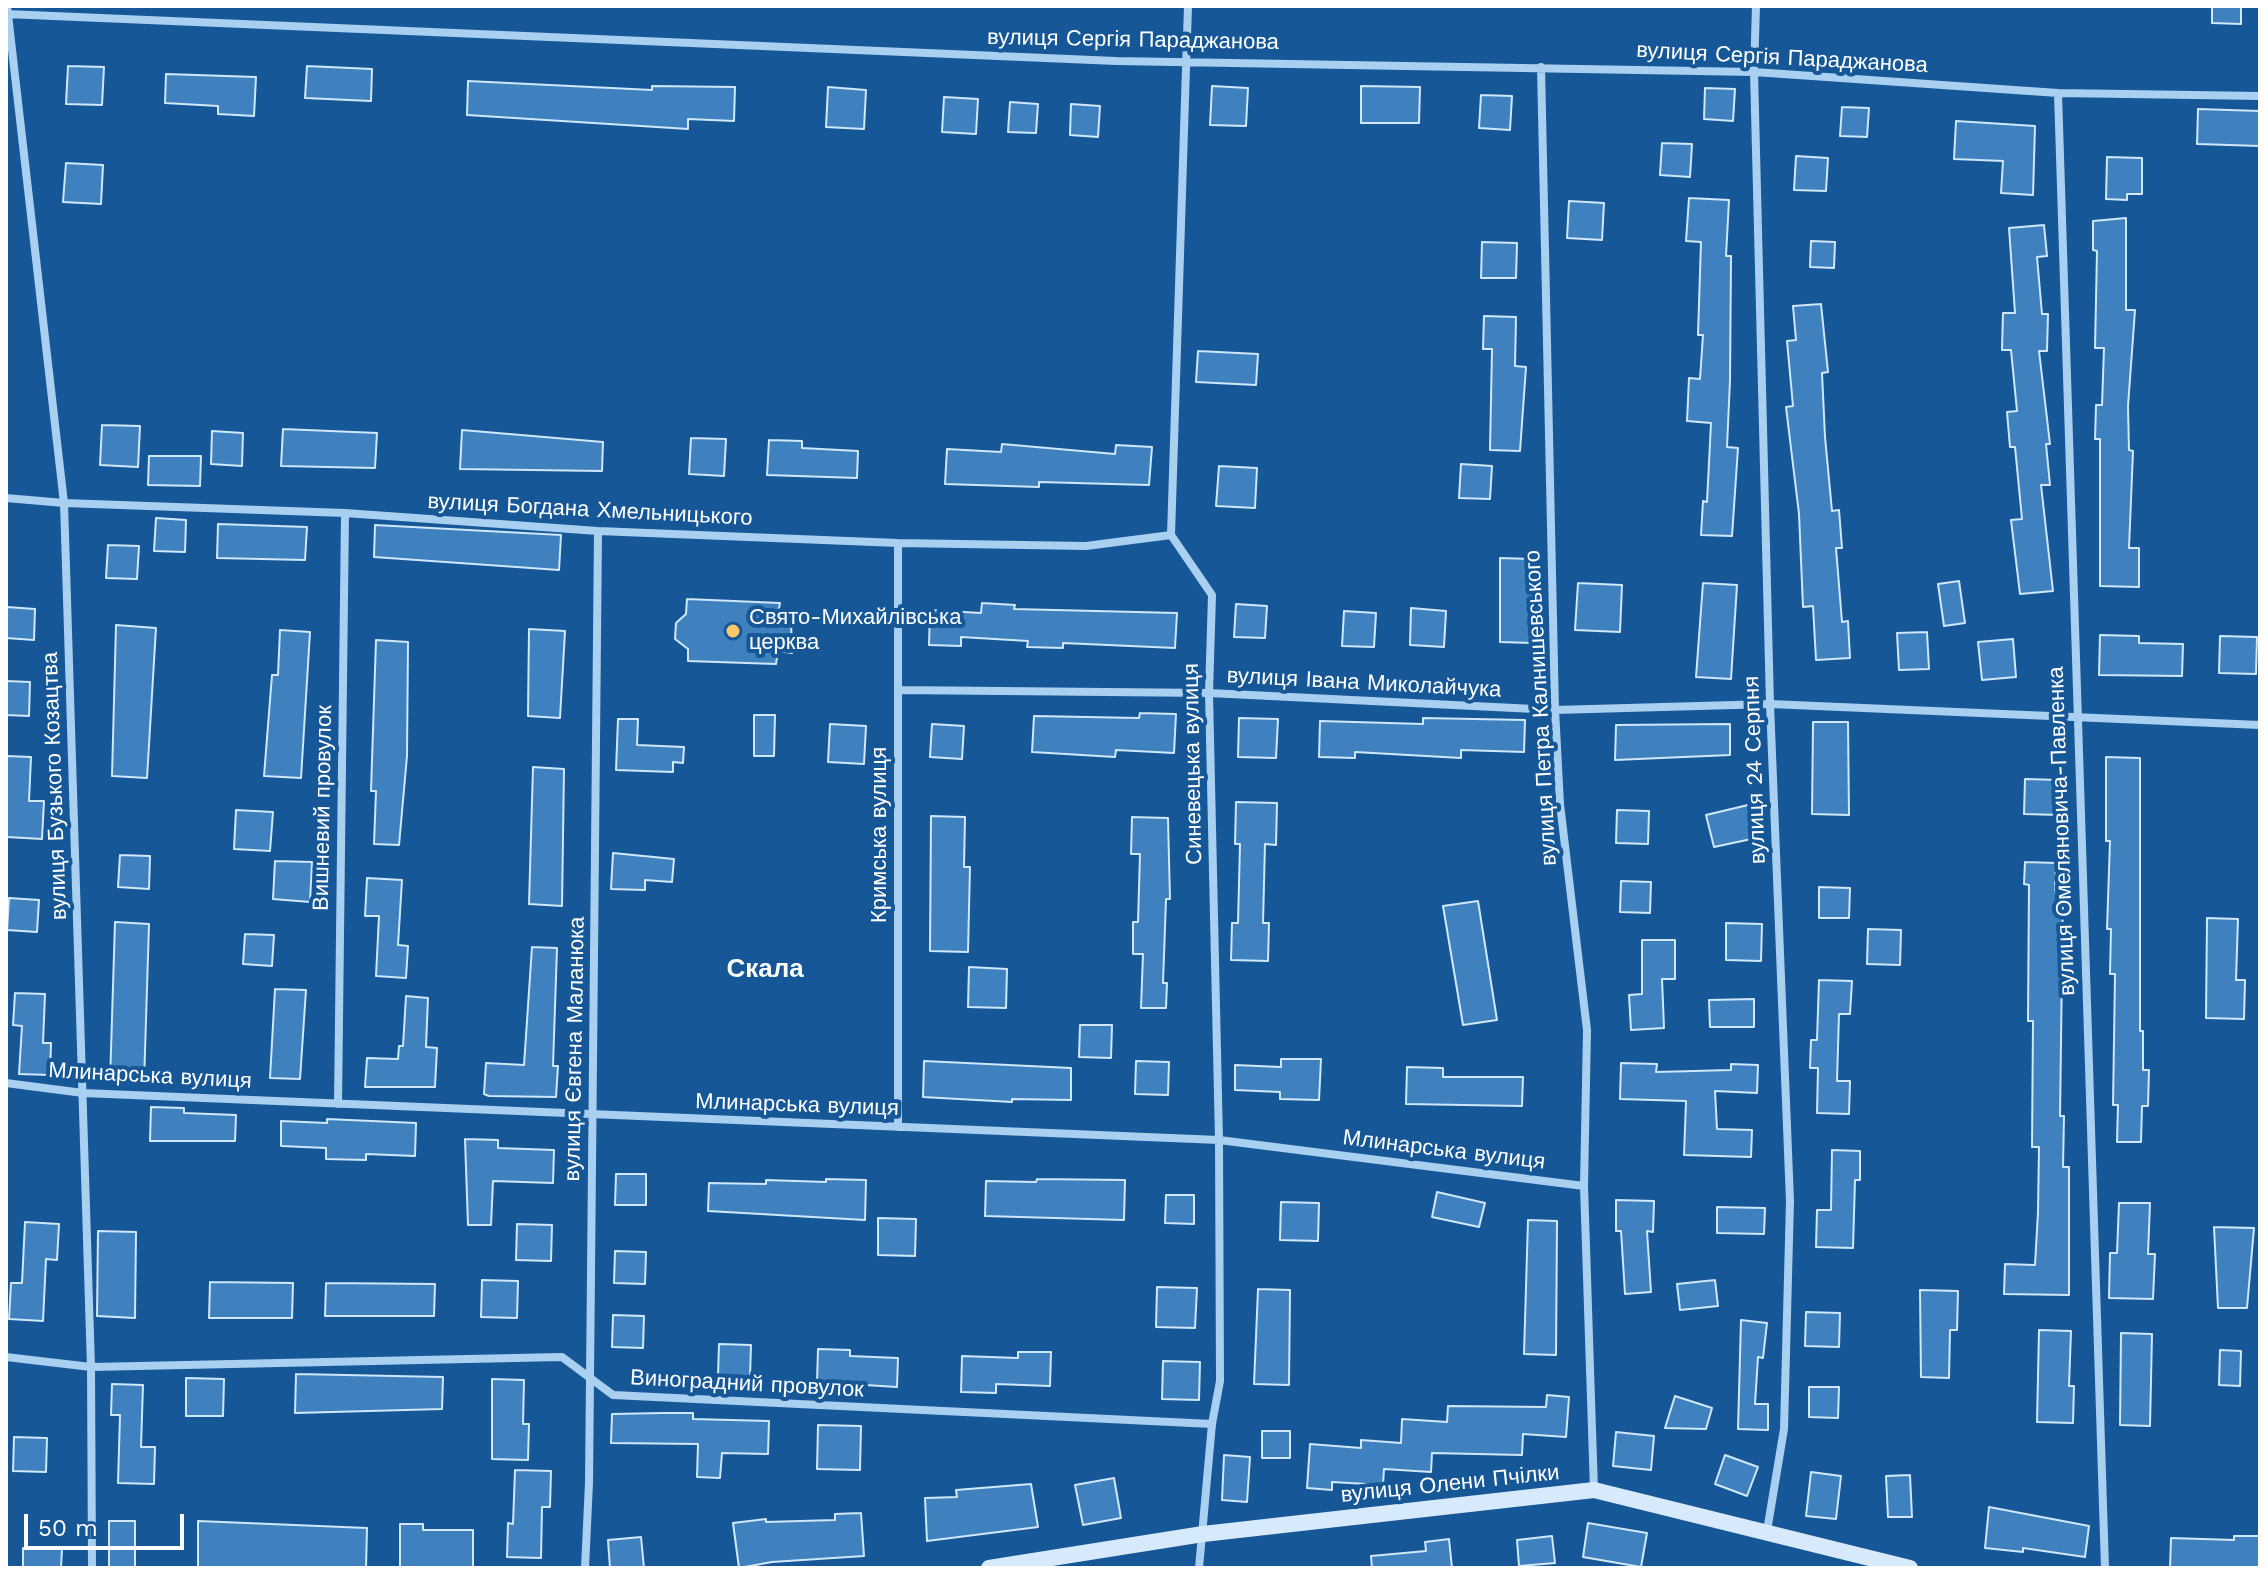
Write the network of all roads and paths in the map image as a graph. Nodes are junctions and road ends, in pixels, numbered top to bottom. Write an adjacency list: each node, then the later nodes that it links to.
1 (1188, 6): 4 (street)
2 (1756, 6): 6 (street, вулиця 24 Серпня)
3 (7, 11): 4 (street, вулиця Сергія Параджанова); 10 (street, вулиця Бузького Козацтва)
4 (1187, 60): 5 (street, вулиця Сергія Параджанова); 13 (street)
5 (1541, 67): 6 (street, вулиця Сергія Параджанова); 18 (street, вулиця Петра Калнишевського)
6 (1754, 72): 7 (street, вулиця Сергія Параджанова); 17 (street, вулиця 24 Серпня)
7 (2058, 93): 8 (street, вулиця Сергія Параджанова); 19 (street, вулиця Омеляновича-Павленка)
8 (2260, 96)
9 (6, 498): 10 (street, вулиця Богдана Хмельницького)
10 (64, 503): 11 (street, вулиця Богдана Хмельницького); 22 (street, вулиця Бузького Козацтва)
11 (345, 513): 12 (street, вулиця Богдана Хмельницького); 23 (street, Вишневий провулок)
12 (598, 531): 14 (street, вулиця Богдана Хмельницького); 24 (street, вулиця Євгена Маланюка)
13 (1171, 535): 14 (street, вулиця Богдана Хмельницького); 16 (street, Синевецька вулиця)
14 (898, 543): 15 (street, Кримська вулиця)
15 (898, 690): 16 (street, вулиця Івана Миколайчука); 25 (street, Кримська вулиця)
16 (1209, 693): 18 (street, вулиця Івана Миколайчука); 26 (street, Синевецька вулиця)
17 (1770, 704): 18 (street, вулиця Івана Миколайчука); 19 (street, вулиця Івана Миколайчука); 33 (street, вулиця 24 Серпня)
18 (1555, 710): 27 (street, вулиця Петра Калнишевського)
19 (2076, 717): 20 (street, вулиця Івана Миколайчука); 40 (street, вулиця Омеляновича-Павленка)
20 (2260, 725)
21 (6, 1083): 22 (street, Млинарська вулиця)
22 (83, 1093): 23 (street, Млинарська вулиця); 29 (street, вулиця Бузького Козацтва)
23 (338, 1104): 24 (street, Млинарська вулиця)
24 (592, 1114): 25 (street, Млинарська вулиця); 30 (street, вулиця Євгена Маланюка)
25 (898, 1127): 26 (street, Млинарська вулиця)
26 (1219, 1140): 27 (street, Млинарська вулиця); 31 (street, Синевецька вулиця)
27 (1584, 1186): 32 (street, вулиця Петра Калнишевського)
28 (6, 1357): 29 (street, Виноградний провулок)
29 (91, 1367): 30 (street, Виноградний провулок); 35 (street, вулиця Бузького Козацтва)
30 (589, 1377): 31 (street, Виноградний провулок); 36 (street, вулиця Євгена Маланюка)
31 (1212, 1424): 34 (street, Синевецька вулиця)
32 (1594, 1490): 33 (street, вулиця Олени Пчілки); 34 (street, вулиця Олени Пчілки)
33 (1767, 1531): 39 (street, вулиця Олени Пчілки)
34 (1203, 1534): 37 (street, вулиця Олени Пчілки); 38 (street, Синевецька вулиця)
35 (92, 1568)
36 (585, 1568)
37 (989, 1568)
38 (1199, 1568)
39 (1910, 1568)
40 (2105, 1568)

